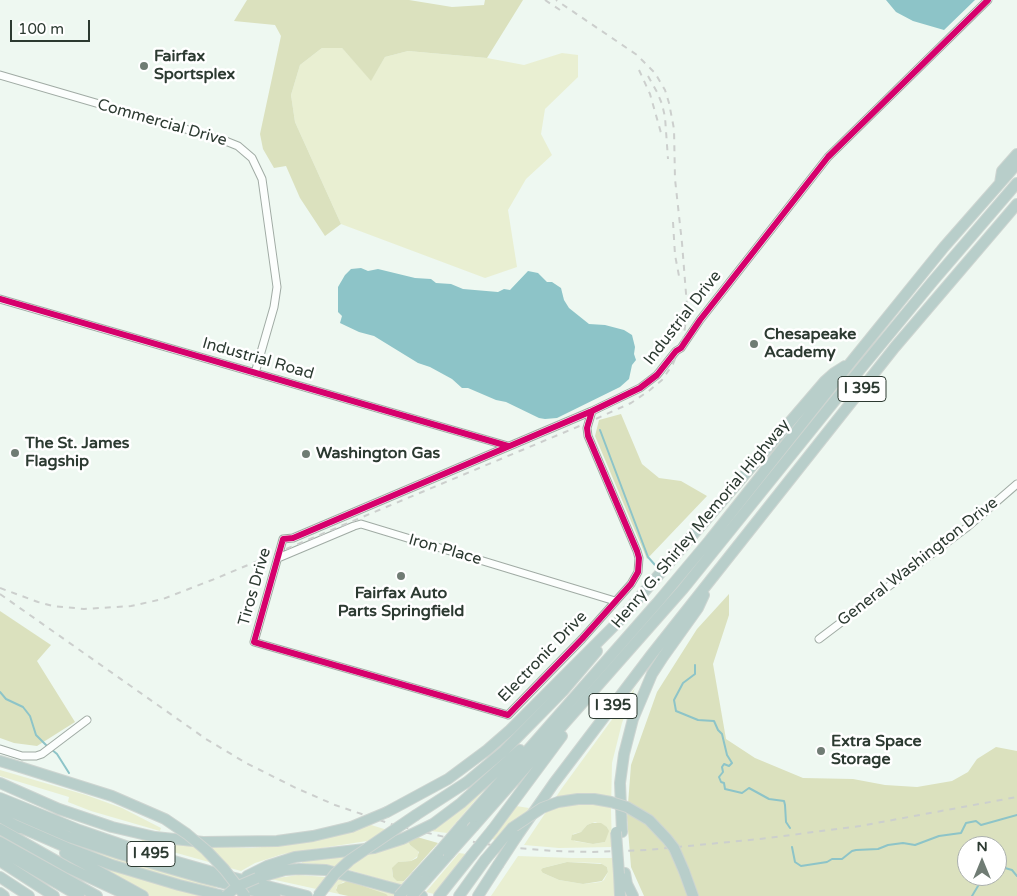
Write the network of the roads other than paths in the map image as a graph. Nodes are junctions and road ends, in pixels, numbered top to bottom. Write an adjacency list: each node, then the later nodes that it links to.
1 (988, 0): 11 (street, Industrial Drive)
2 (0, 75): 10 (street, Commercial Drive)
3 (1017, 154): 6 (highway)
4 (1017, 164): 6 (highway, Henry G. Shirley Memorial Highway / I 395)
5 (1017, 183): 23 (highway)
6 (1000, 184): 9 (highway, Henry G. Shirley Memorial Highway / I 395)
7 (1017, 204): 18 (highway, I 395)
8 (0, 299): 10 (street, Industrial Road)
9 (851, 362): 20 (highway); 25 (highway, Henry G. Shirley Memorial Highway / I 395)
10 (255, 373): 12 (street, Industrial Road)
11 (592, 411): 13 (street, Industrial Drive); 19 (street, Electronic Drive)
12 (483, 439): 13 (street, Industrial Road); 14 (street)
13 (508, 446): 14 (street, Industrial Drive)
14 (486, 456): 16 (street, Industrial Drive)
15 (1017, 484): 21 (street, General Washington Drive)
16 (283, 539): 17 (street, Tiros Drive)
17 (278, 558): 19 (street, Iron Place); 22 (street, Tiros Drive)
18 (712, 579): 39 (highway); 61 (highway, I 395, bridge)
19 (615, 600): 22 (street, Electronic Drive)
20 (620, 620): 28 (highway, bridge); 55 (highway, bridge)
21 (818, 638)
22 (254, 642)
23 (605, 679): 36 (highway, bridge); 59 (highway, bridge)
24 (87, 720): 26 (street)
25 (543, 733): 36 (highway, Henry G. Shirley Memorial Highway / I 395, bridge); 41 (highway, bridge)
26 (0, 749)
27 (0, 761): 52 (highway, bridge)
28 (0, 783)
29 (0, 798): 54 (highway, I 495)
30 (0, 807): 53 (highway)
31 (0, 817): 32 (highway)
32 (16, 825): 43 (highway); 51 (highway)
33 (0, 829): 43 (highway)
34 (0, 842): 49 (highway)
35 (0, 850): 48 (highway)
36 (444, 853): 42 (highway)
37 (0, 861): 47 (highway)
38 (684, 871): 60 (highway, bridge); 64 (highway); 65 (highway)
39 (622, 874): 62 (highway); 63 (highway)
40 (0, 877): 46 (highway)
41 (252, 877): 51 (highway, bridge); 58 (highway)
42 (421, 878): 56 (highway, bridge); 57 (highway, bridge)
43 (129, 892): 50 (highway)
44 (0, 893): 45 (highway)
45 (4, 896)
46 (29, 896)
47 (54, 896)
48 (79, 896)
49 (97, 896)
50 (143, 896)
51 (224, 896)
52 (245, 896)
53 (275, 896)
54 (307, 896)
55 (318, 896)
56 (399, 896)
57 (412, 896)
58 (422, 896)
59 (440, 896)
60 (459, 896)
61 (478, 896)
62 (620, 896)
63 (633, 896)
64 (687, 896)
65 (693, 896)

